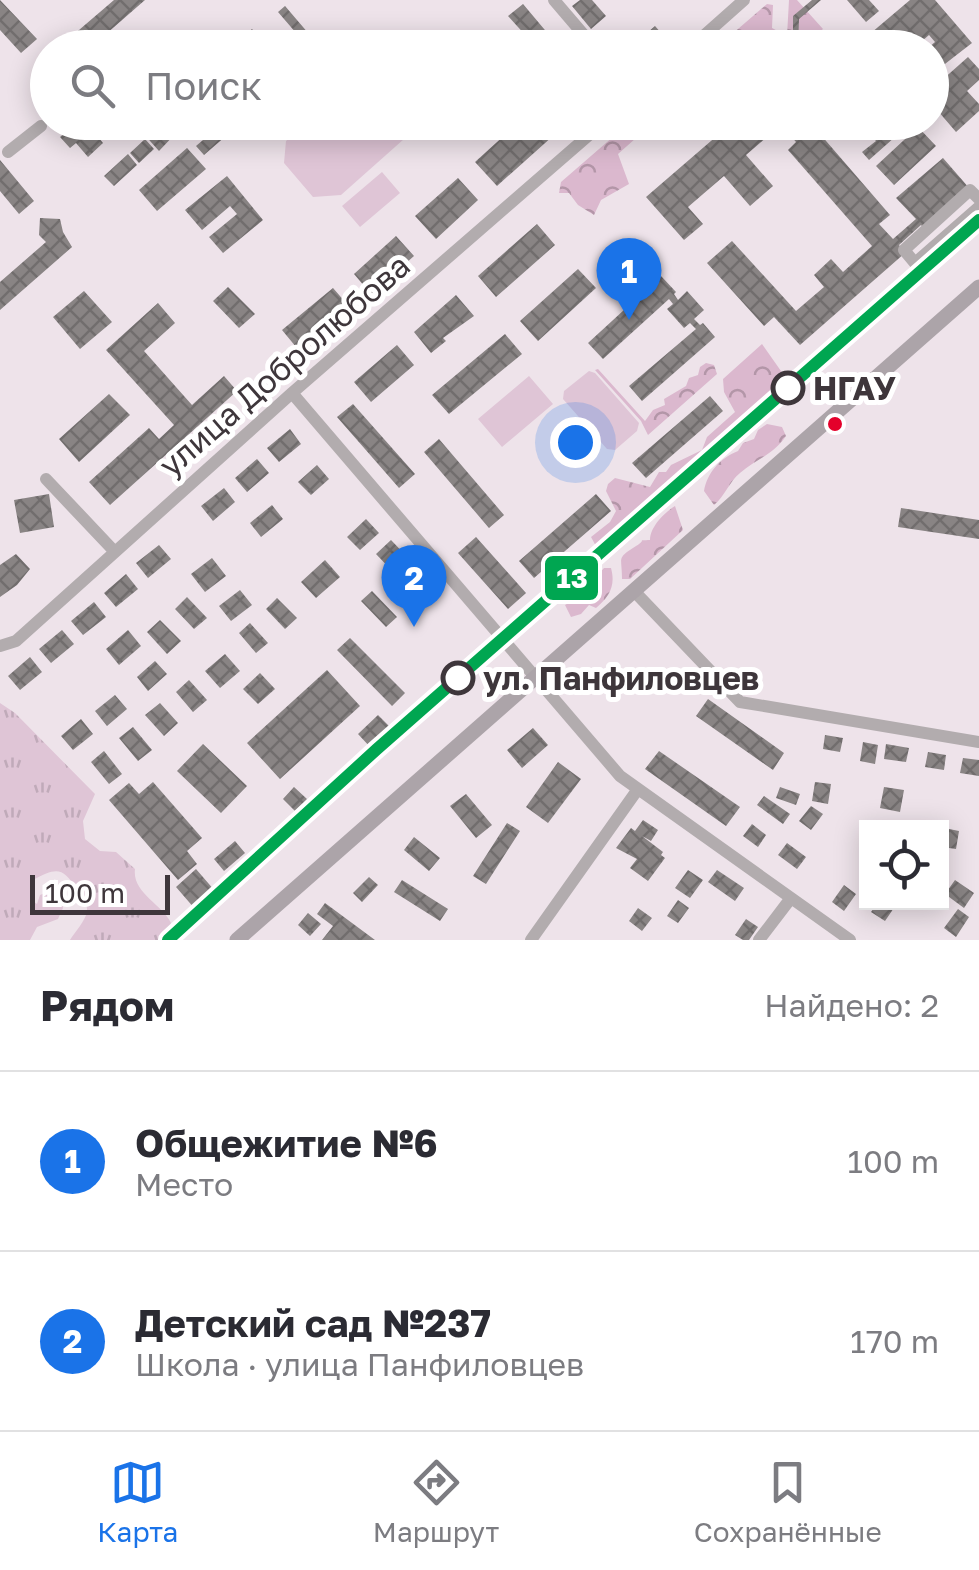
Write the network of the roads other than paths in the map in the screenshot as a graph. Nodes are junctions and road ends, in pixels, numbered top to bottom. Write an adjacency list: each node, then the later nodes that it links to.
1 (554, 0): 3 (street)
2 (744, 0): 4 (street)
3 (580, 30)
4 (710, 30)
5 (30, 135): 7 (street)
6 (583, 140): 11 (street, улица Добролюбова)
7 (8, 152)
8 (979, 199): 9 (street)
9 (979, 207)
10 (979, 287): 14 (main road)
11 (292, 393): 13 (street, улица Добролюбова); 16 (street)
12 (46, 480): 13 (street)
13 (115, 552): 15 (street, улица Добролюбова)
14 (633, 590): 16 (main road); 17 (street)
15 (0, 646)
16 (535, 676): 18 (street); 20 (main road)
17 (979, 742)
18 (638, 789): 19 (street); 21 (street)
19 (790, 898): 22 (street); 23 (street)
20 (236, 940)
21 (531, 940)
22 (760, 940)
23 (850, 940)

